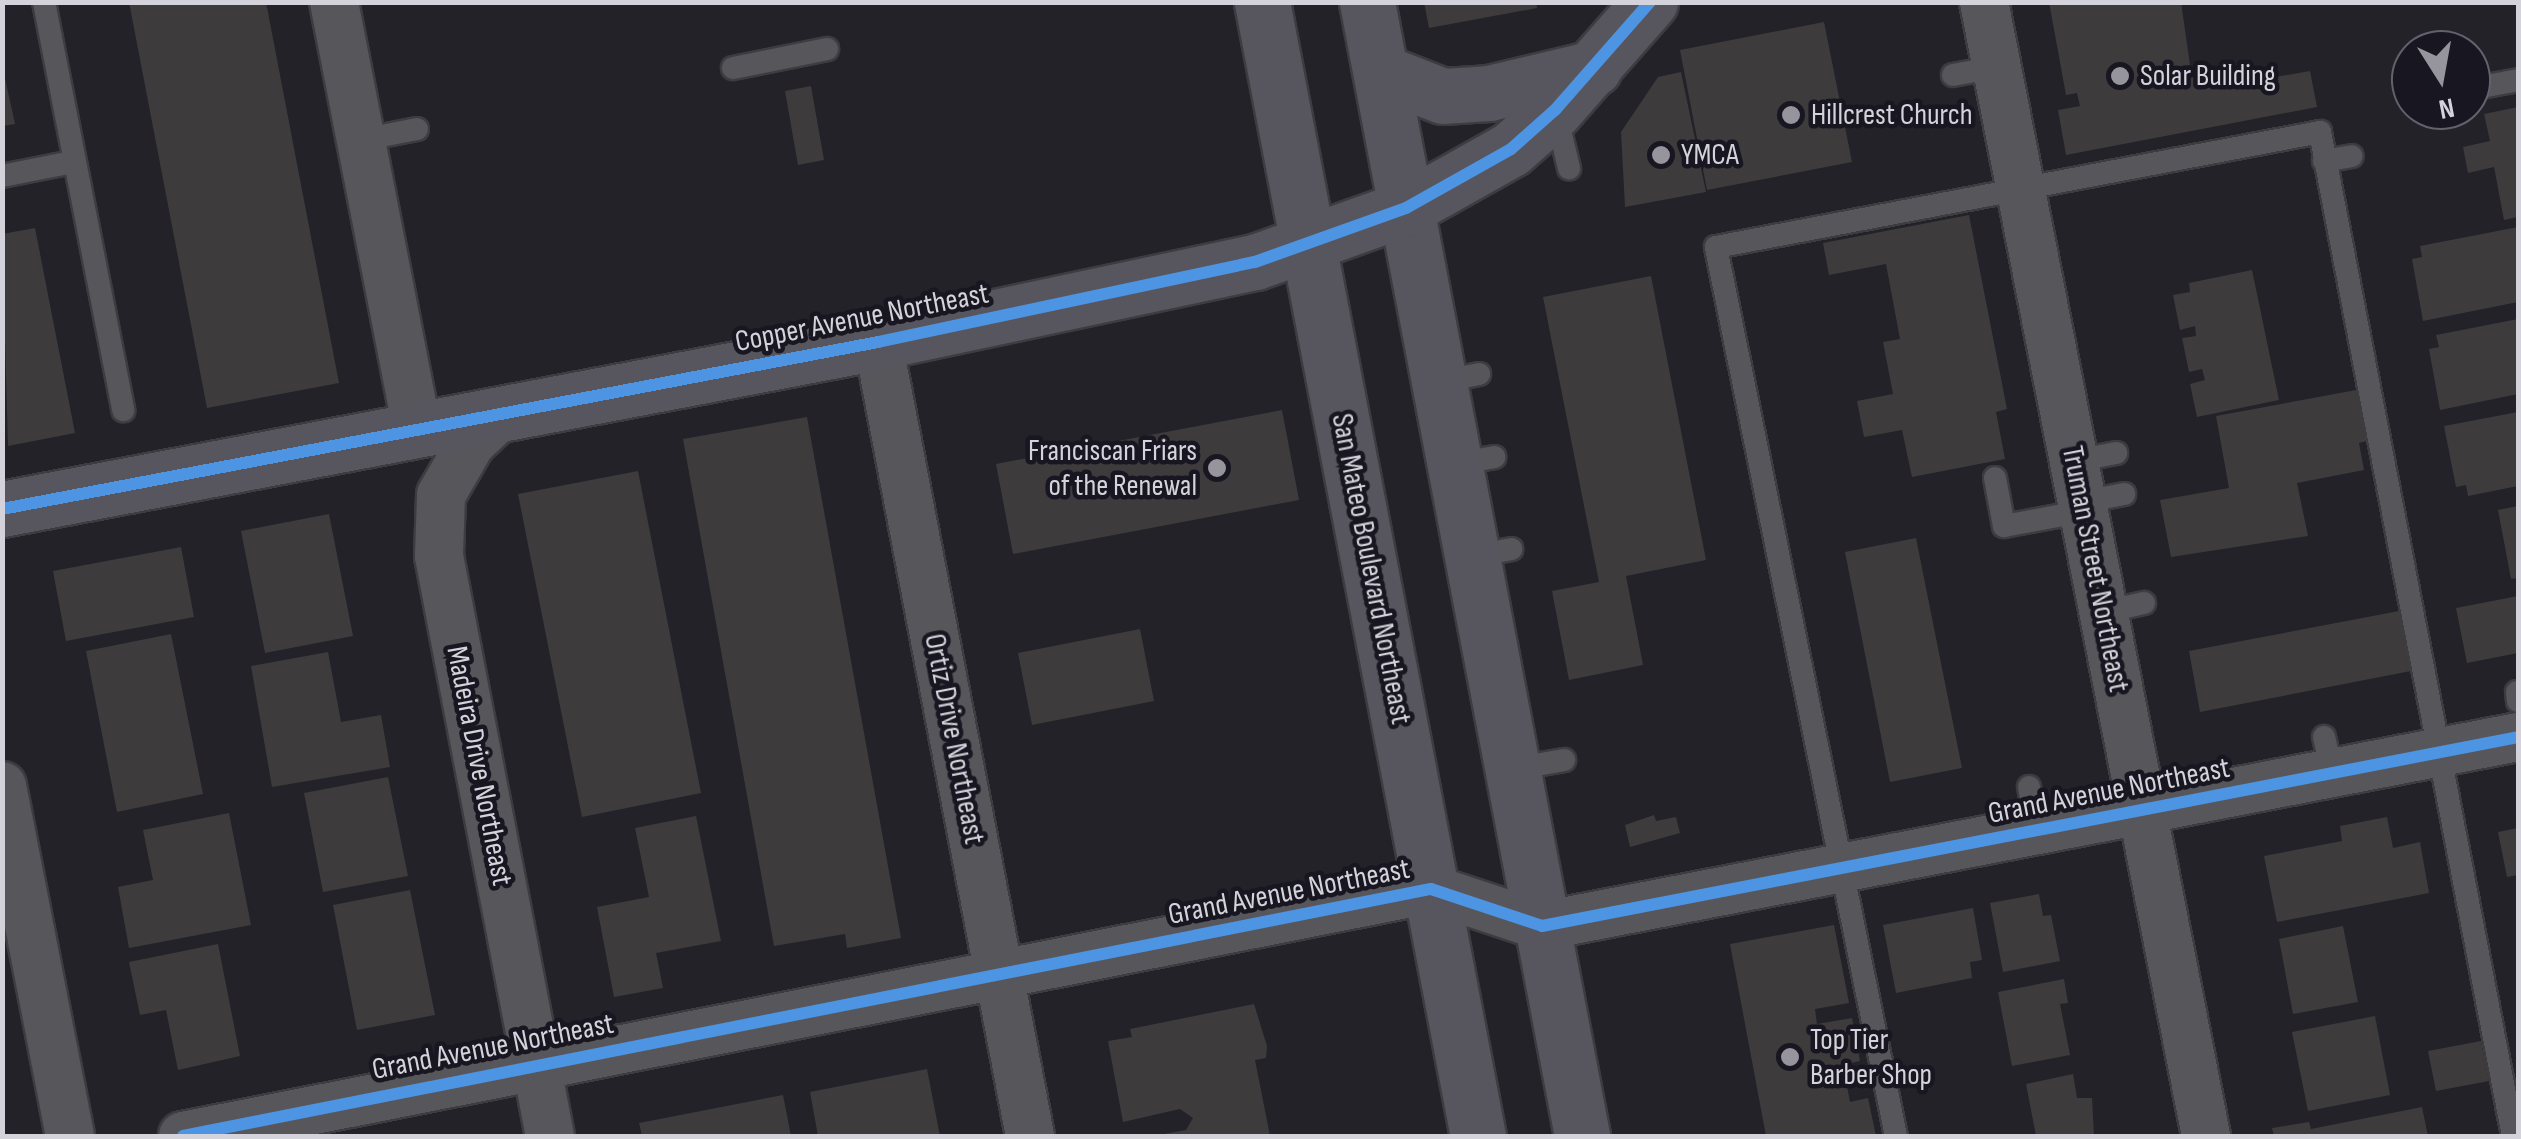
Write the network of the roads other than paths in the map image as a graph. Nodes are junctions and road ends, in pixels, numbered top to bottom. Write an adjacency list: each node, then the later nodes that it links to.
1 (44, 2): 18 (lane)
2 (334, 2): 15 (street)
3 (1262, 2): 23 (main road, San Mateo Boulevard Northeast)
4 (1368, 2): 10 (main road)
5 (1650, 2): 9 (main road, Copper Avenue Northeast)
6 (1984, 2): 21 (street, Truman Street Northeast)
7 (827, 50): 8 (lane)
8 (732, 68)
9 (1594, 68): 10 (main road); 13 (main road, Copper Avenue Northeast)
10 (1381, 72): 22 (main road)
11 (2518, 80): 12 (lane)
12 (2491, 85)
13 (1555, 110): 19 (lane); 22 (main road, Copper Avenue Northeast)
14 (417, 129): 15 (lane)
15 (361, 140): 27 (street)
16 (2352, 156): 17 (lane)
17 (2324, 161): 21 (lane); 34 (lane)
18 (73, 162): 20 (lane); 25 (lane)
19 (1570, 168)
20 (2, 176)
21 (2020, 188): 29 (street, Truman Street Northeast); 37 (lane)
22 (1406, 208): 23 (main road, Copper Avenue Northeast); 39 (main road)
23 (1308, 244): 24 (main road, Copper Avenue Northeast); 38 (main road, San Mateo Boulevard Northeast)
24 (878, 342): 26 (main road, Copper Avenue Northeast); 40 (street, Ortiz Drive Northeast)
25 (123, 410)
26 (502, 414): 27 (main road, Copper Avenue Northeast); 41 (street, Madeira Drive Northeast)
27 (417, 430): 30 (main road, Copper Avenue Northeast)
28 (1995, 478): 29 (lane)
29 (2096, 484): 36 (street, Truman Street Northeast)
30 (2, 509)
31 (2517, 692): 32 (lane)
32 (2518, 701)
33 (2518, 737): 34 (street, Grand Avenue Northeast)
34 (2438, 753): 36 (street, Grand Avenue Northeast); 50 (lane)
35 (2, 786): 42 (street)
36 (2143, 810): 37 (street, Grand Avenue Northeast); 49 (street, Truman Street Northeast)
37 (1844, 868): 39 (street, Grand Avenue Northeast); 48 (lane)
38 (1431, 889): 39 (street, Grand Avenue Northeast); 40 (street, Grand Avenue Northeast); 46 (main road, San Mateo Boulevard Northeast)
39 (1542, 926): 47 (main road)
40 (999, 974): 41 (street, Grand Avenue Northeast); 45 (street, Ortiz Drive Northeast)
41 (536, 1064): 43 (street, Grand Avenue Northeast); 44 (street, Madeira Drive Northeast)
42 (70, 1136)
43 (183, 1136)
44 (550, 1136)
45 (1030, 1136)
46 (1478, 1136)
47 (1582, 1136)
48 (1896, 1136)
49 (2206, 1136)
50 (2513, 1136)

